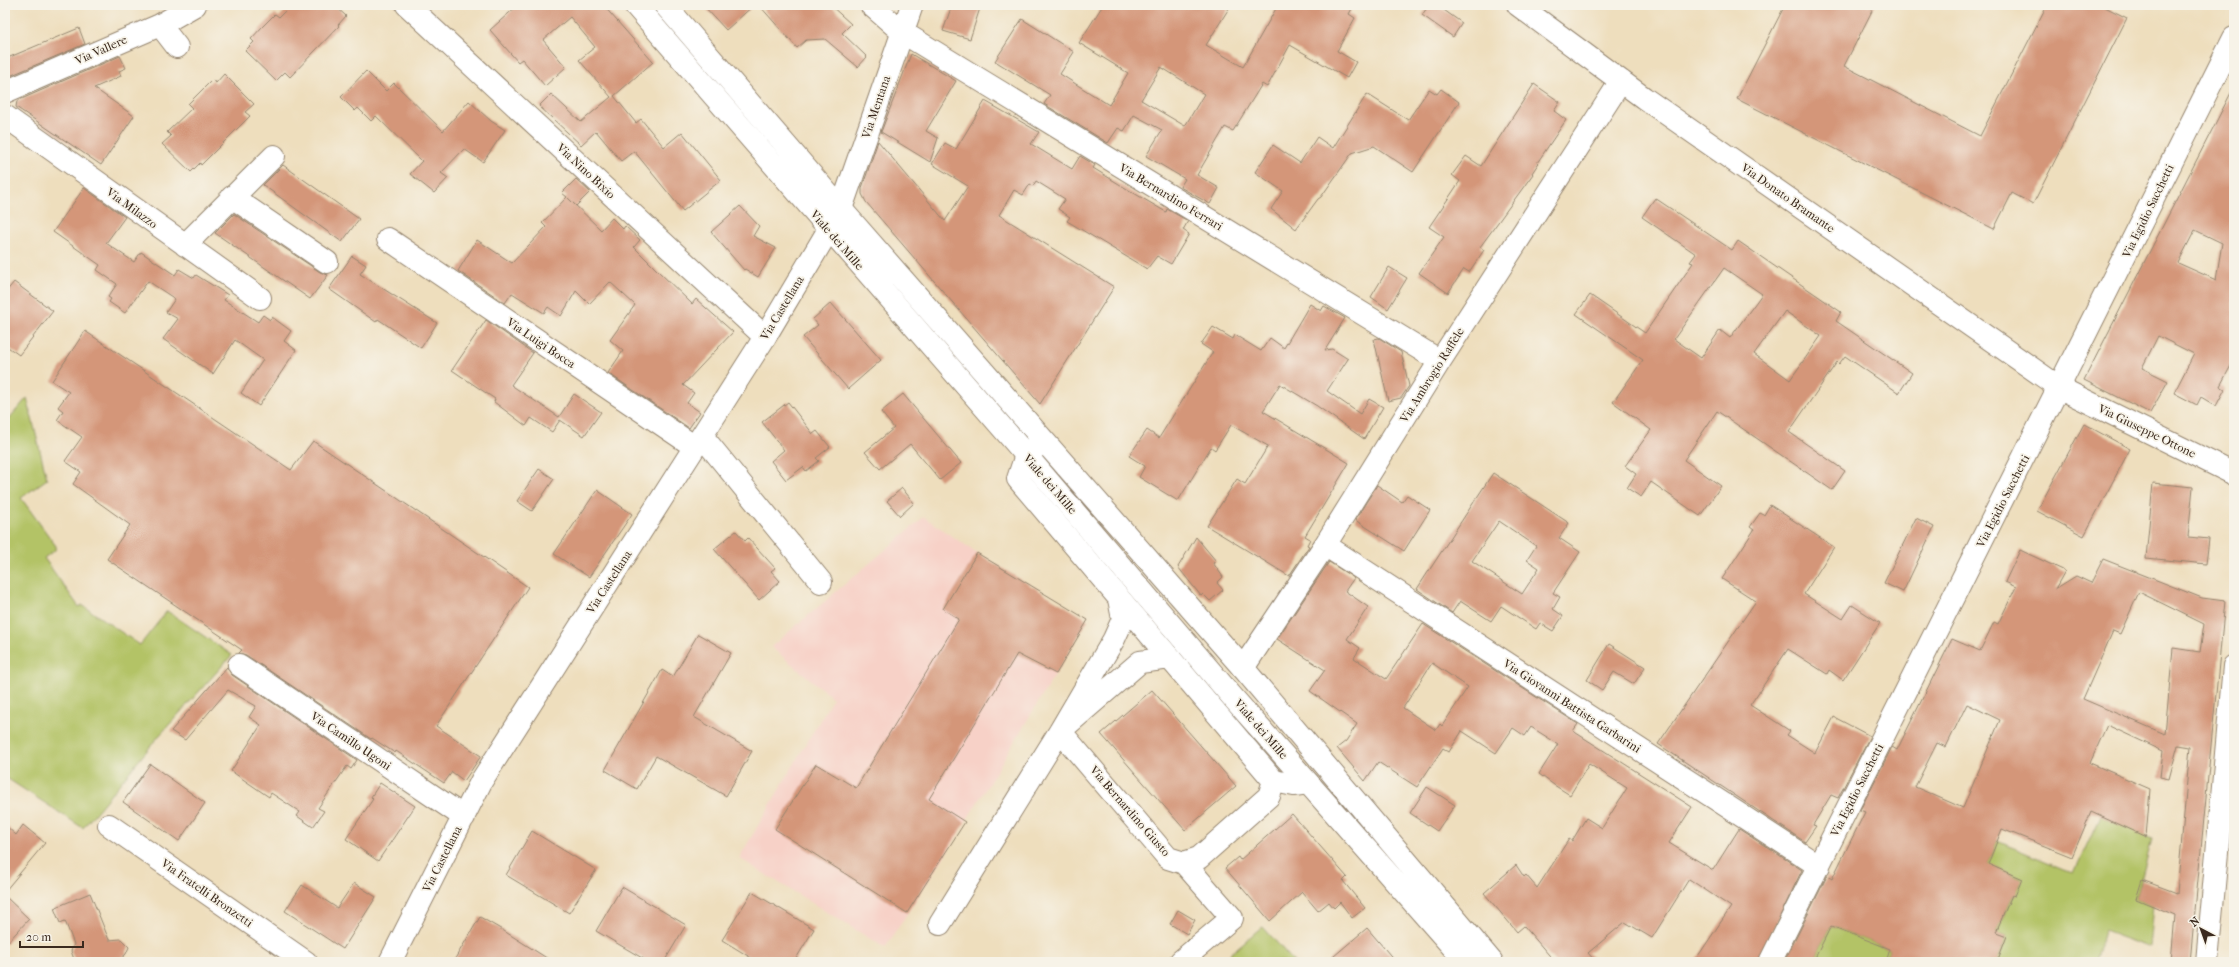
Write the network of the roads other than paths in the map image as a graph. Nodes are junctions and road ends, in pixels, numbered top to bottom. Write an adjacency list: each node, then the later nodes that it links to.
1 (195, 5): 8 (street, Via Vallere)
2 (407, 5): 23 (street, Via Nino Bixio)
3 (635, 5): 18 (street, Viale dei Mille)
4 (665, 5): 17 (street, Viale dei Mille)
5 (871, 5): 9 (street, Via Bernardino Ferrari)
6 (912, 5): 9 (street, Via Mentana)
7 (1518, 5): 12 (street, Via Donato Bramante)
8 (160, 24): 11 (street); 13 (street, Via Vallere)
9 (902, 32): 17 (street, Via Mentana); 24 (street, Via Bernardino Ferrari)
10 (2234, 38): 25 (street, Via Egidio Sacchetti)
11 (177, 47)
12 (1621, 81): 24 (street, Via Ambrogio Raffele); 25 (street, Via Donato Bramante)
13 (5, 92)
14 (5, 116): 20 (street, Via Milazzo)
15 (274, 156): 16 (street)
16 (232, 197): 20 (street); 21 (street)
17 (841, 210): 18 (street, Via Castellana); 27 (street, Viale dei Mille)
18 (829, 231): 23 (street, Via Castellana); 28 (street, Viale dei Mille)
19 (388, 239): 26 (street, Via Luigi Bocca)
20 (185, 246): 22 (street, Via Milazzo)
21 (328, 262)
22 (260, 298)
23 (765, 337): 26 (street, Via Castellana)
24 (1440, 361): 30 (street, Via Ambrogio Raffele)
25 (2060, 388): 29 (street, Via Giuseppe Ottone); 43 (street, Via Egidio Sacchetti)
26 (699, 441): 31 (street, Via Luigi Bocca); 40 (street, Via Castellana)
27 (1044, 441): 28 (street); 36 (street, Viale dei Mille)
28 (1026, 455): 32 (street); 39 (street, Viale dei Mille)
29 (2234, 474)
30 (1325, 545): 36 (street, Via Ambrogio Raffele); 43 (street, Via Giovanni Battista Garbarini)
31 (821, 582)
32 (1119, 598): 33 (street); 37 (street)
33 (1170, 658): 37 (street); 38 (street)
34 (239, 665): 40 (street, Via Camillo Ugoni)
35 (2234, 666): 51 (street)
36 (1243, 668): 49 (street, Viale dei Mille)
37 (1060, 731): 42 (street, Via Bernardino Giusto); 44 (street)
38 (1274, 781): 39 (street); 42 (street, Via Bernardino Giusto)
39 (1308, 782): 48 (street, Viale dei Mille)
40 (464, 816): 47 (street, Via Castellana)
41 (109, 825): 46 (street, Via Fratelli Bronzetti)
42 (1184, 863): 45 (street)
43 (1819, 866): 50 (street, Via Egidio Sacchetti)
44 (940, 924)
45 (1181, 961)
46 (306, 962)
47 (390, 962)
48 (1466, 962)
49 (1492, 962)
50 (1770, 962)
51 (2207, 962)

